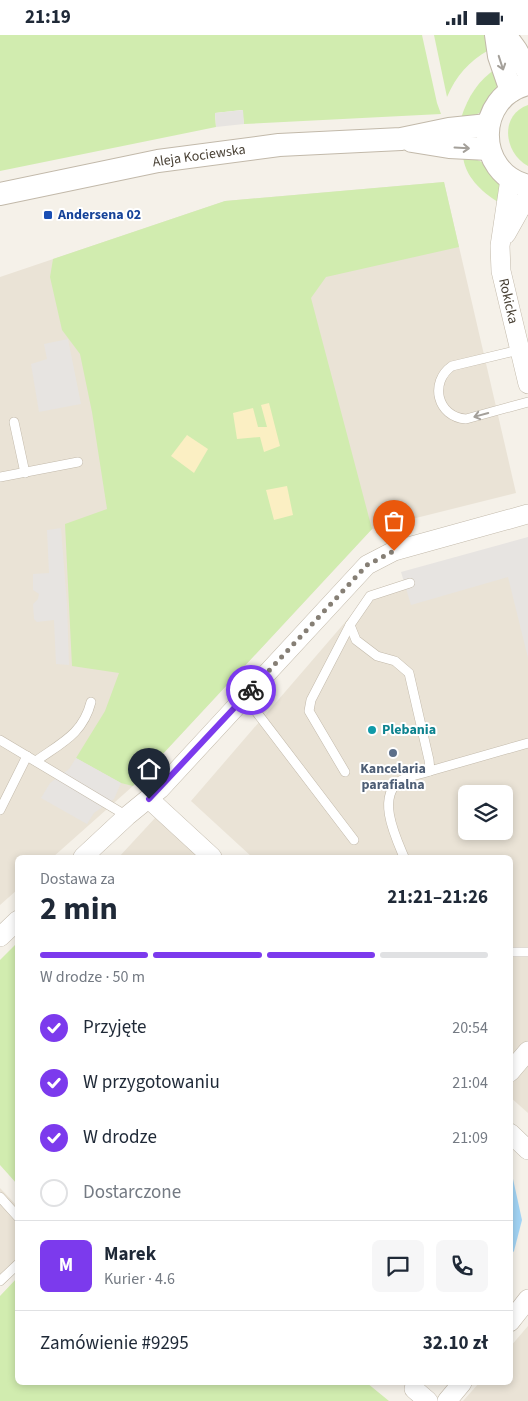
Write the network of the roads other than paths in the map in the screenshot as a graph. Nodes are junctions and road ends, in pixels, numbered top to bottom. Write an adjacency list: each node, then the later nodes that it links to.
1 (496, 35): 4 (street, one-way to 4)
2 (505, 35): 3 (street)
3 (528, 72)
4 (520, 87): 5 (street)
5 (488, 125): 6 (street, Aleja Kociewska); 7 (street)
6 (401, 139): 7 (street, Aleja Kociewska, one-way to 7); 9 (street, Aleja Kociewska)
7 (489, 149): 8 (street)
8 (519, 183): 11 (street, Rokicka)
9 (0, 194)
10 (528, 195): 11 (street)
11 (500, 247): 12 (street, Rokicka)
12 (519, 349): 13 (street, Rokicka); 14 (lane, one-way to 12)
13 (528, 384)
14 (528, 402)
15 (14, 422): 17 (lane)
16 (78, 462): 17 (lane)
17 (25, 473): 18 (lane)
18 (0, 477)
19 (528, 514): 22 (street)
20 (410, 583): 21 (lane)
21 (350, 625): 28 (lane); 29 (lane)
22 (245, 697): 30 (street); 33 (lane)
23 (92, 702): 27 (lane)
24 (0, 740): 26 (lane)
25 (528, 743): 28 (lane)
26 (27, 756): 27 (lane); 31 (lane)
27 (36, 761): 32 (lane)
28 (430, 771): 36 (lane)
29 (345, 772)
30 (149, 799): 32 (street); 35 (street)
31 (0, 810)
32 (127, 816): 34 (street)
33 (354, 840)
34 (85, 855)
35 (210, 855)
36 (403, 855)
37 (15, 923): 38 (street)
38 (0, 937)
39 (513, 952): 40 (lane)
40 (528, 952)
41 (528, 1051): 42 (street)
42 (513, 1068)
43 (513, 1136): 44 (street)
44 (528, 1149)
45 (0, 1197): 46 (lane)
46 (15, 1214)
47 (15, 1267): 48 (lane)
48 (0, 1281)
49 (528, 1299): 50 (street)
50 (513, 1318)
51 (460, 1385): 54 (street)
52 (414, 1389): 53 (street)
53 (428, 1401)
54 (448, 1401)

